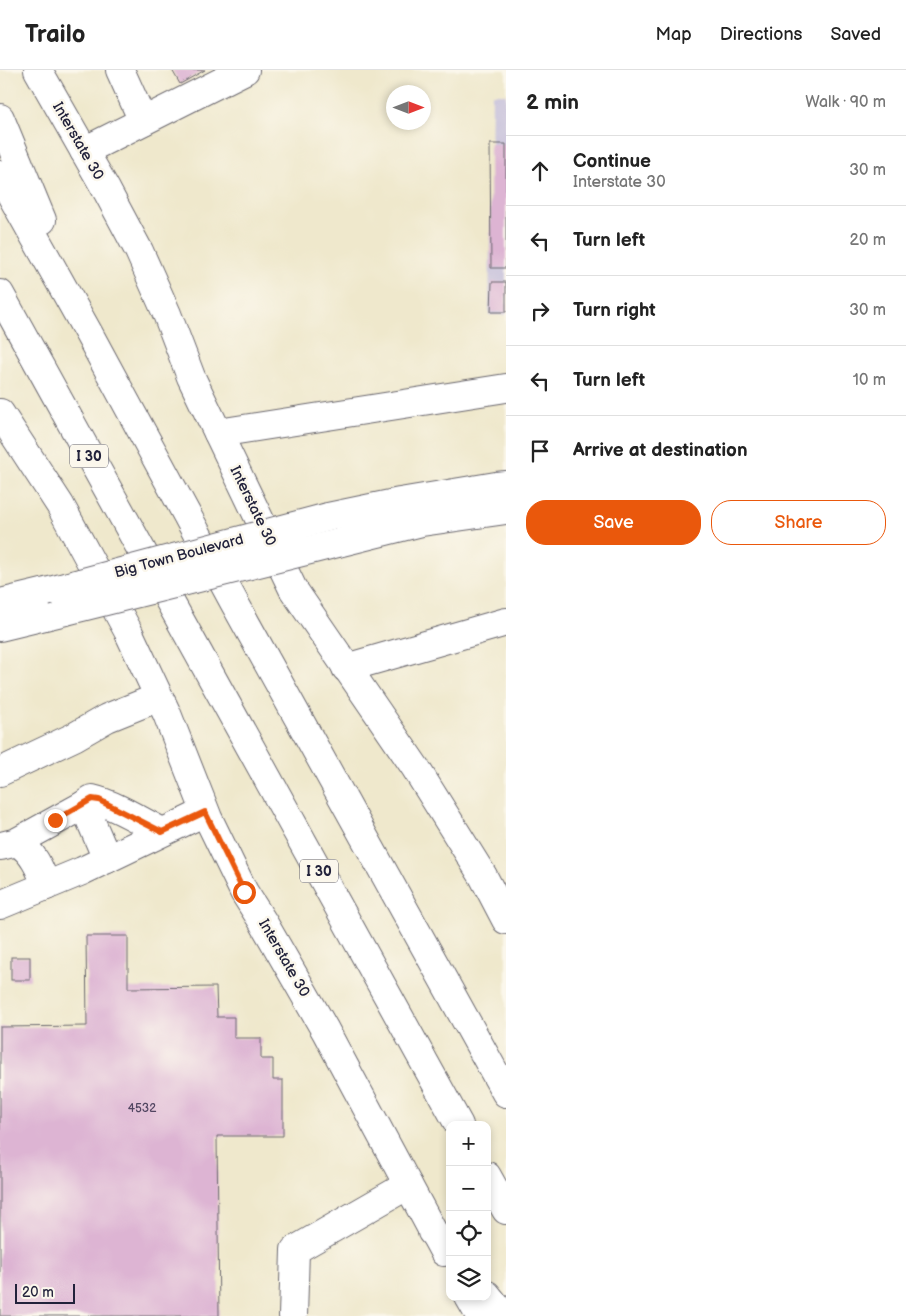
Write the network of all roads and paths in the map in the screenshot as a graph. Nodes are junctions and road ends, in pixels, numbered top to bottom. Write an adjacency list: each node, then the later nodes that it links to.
1 (38, 70): 6 (main road, Interstate 30)
2 (120, 70): 5 (main road)
3 (245, 70): 5 (main road)
4 (0, 118): 9 (main road)
5 (143, 121): 6 (main road)
6 (84, 151): 12 (main road, Interstate 30)
7 (0, 175): 9 (main road)
8 (0, 294): 30 (main road, I 30)
9 (89, 334): 29 (main road)
10 (506, 388): 12 (main road)
11 (4, 426): 19 (main road, Interstate 30)
12 (218, 433): 18 (main road, Interstate 30)
13 (506, 485): 15 (main road, Big Town Boulevard, bridge)
14 (506, 510): 17 (main road, Big Town Boulevard, bridge)
15 (0, 603)
16 (506, 622): 18 (main road)
17 (0, 627)
18 (346, 668): 28 (main road, Interstate 30)
19 (159, 697): 20 (main road); 22 (main road, Interstate 30)
20 (0, 772)
21 (84, 805): 23 (main road); 24 (main road); 25 (main road)
22 (205, 812): 23 (main road); 32 (main road, Interstate 30)
23 (162, 832): 25 (main road)
24 (8, 844): 26 (main road)
25 (107, 859): 26 (main road)
26 (46, 886): 27 (main road)
27 (0, 905)
28 (504, 912)
29 (506, 1093)
30 (457, 1121)
31 (491, 1183): 33 (main road)
32 (408, 1185): 34 (main road, Interstate 30); 38 (main road)
33 (506, 1210)
34 (441, 1242): 35 (main road, Interstate 30)
35 (447, 1256)
36 (491, 1300): 40 (main road)
37 (471, 1301): 39 (main road)
38 (293, 1316)
39 (480, 1316)
40 (504, 1316)

